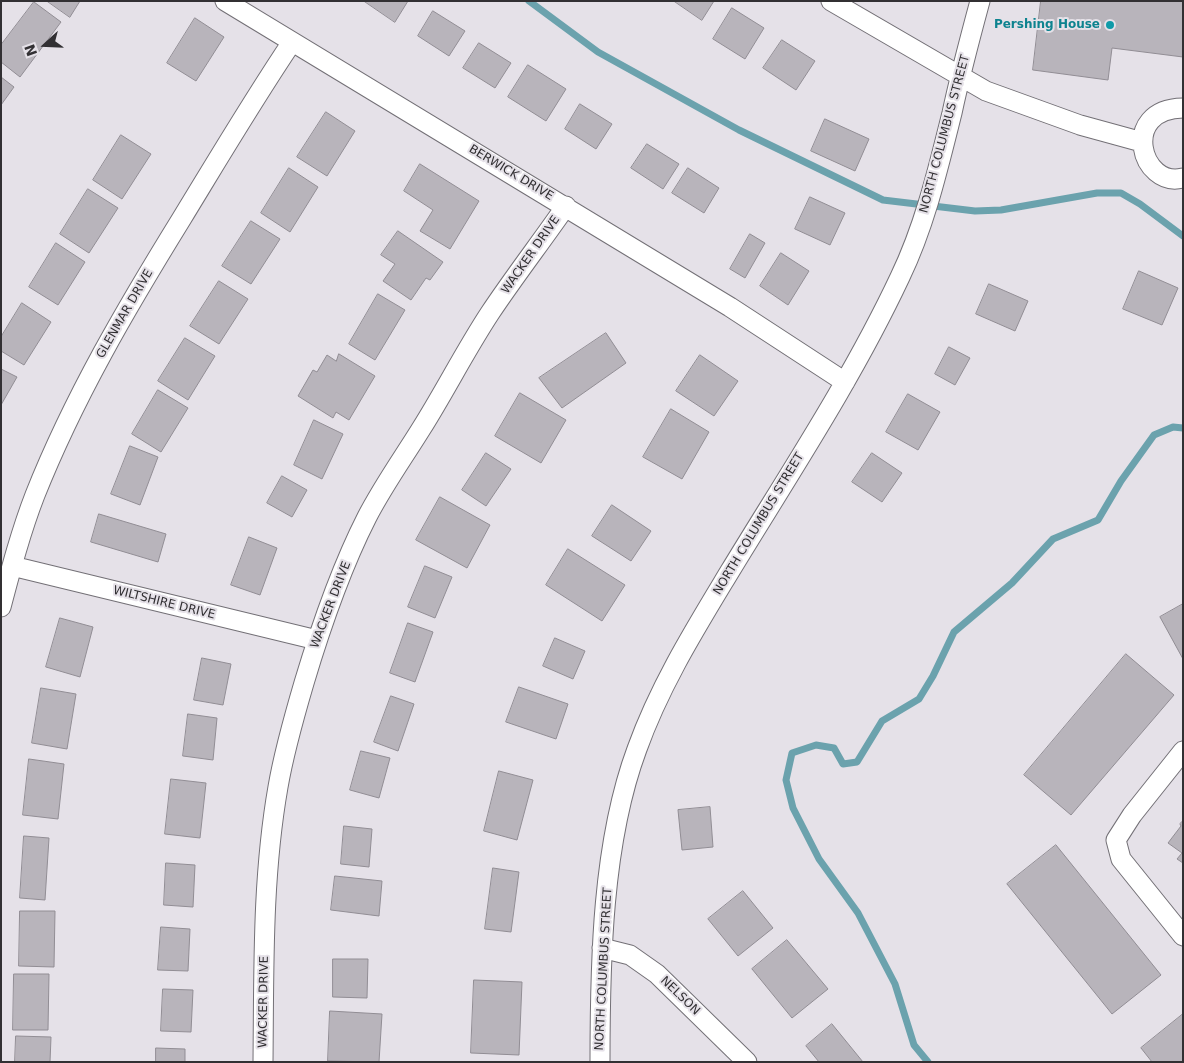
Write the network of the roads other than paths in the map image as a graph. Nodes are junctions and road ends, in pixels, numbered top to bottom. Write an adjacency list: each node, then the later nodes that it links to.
1 (225, 1): 4 (street, BERWICK DRIVE)
2 (832, 1): 5 (street)
3 (980, 1): 5 (street, NORTH COLUMBUS STREET)
4 (292, 42): 9 (street, BERWICK DRIVE); 11 (street, GLENMAR DRIVE)
5 (960, 76): 7 (street); 10 (street, NORTH COLUMBUS STREET)
6 (1183, 108): 7 (street)
7 (1142, 142): 8 (street)
8 (1183, 178)
9 (566, 206): 10 (street, BERWICK DRIVE); 13 (street, WACKER DRIVE)
10 (845, 382): 16 (street, NORTH COLUMBUS STREET)
11 (12, 566): 12 (street, GLENMAR DRIVE); 13 (street, WILTSHIRE DRIVE)
12 (1, 607)
13 (317, 640): 17 (street, WACKER DRIVE)
14 (1183, 751): 15 (street)
15 (1183, 936)
16 (602, 948): 18 (street, NORTH COLUMBUS STREET); 19 (street, NELSON)
17 (263, 1062)
18 (600, 1062)
19 (747, 1062)

